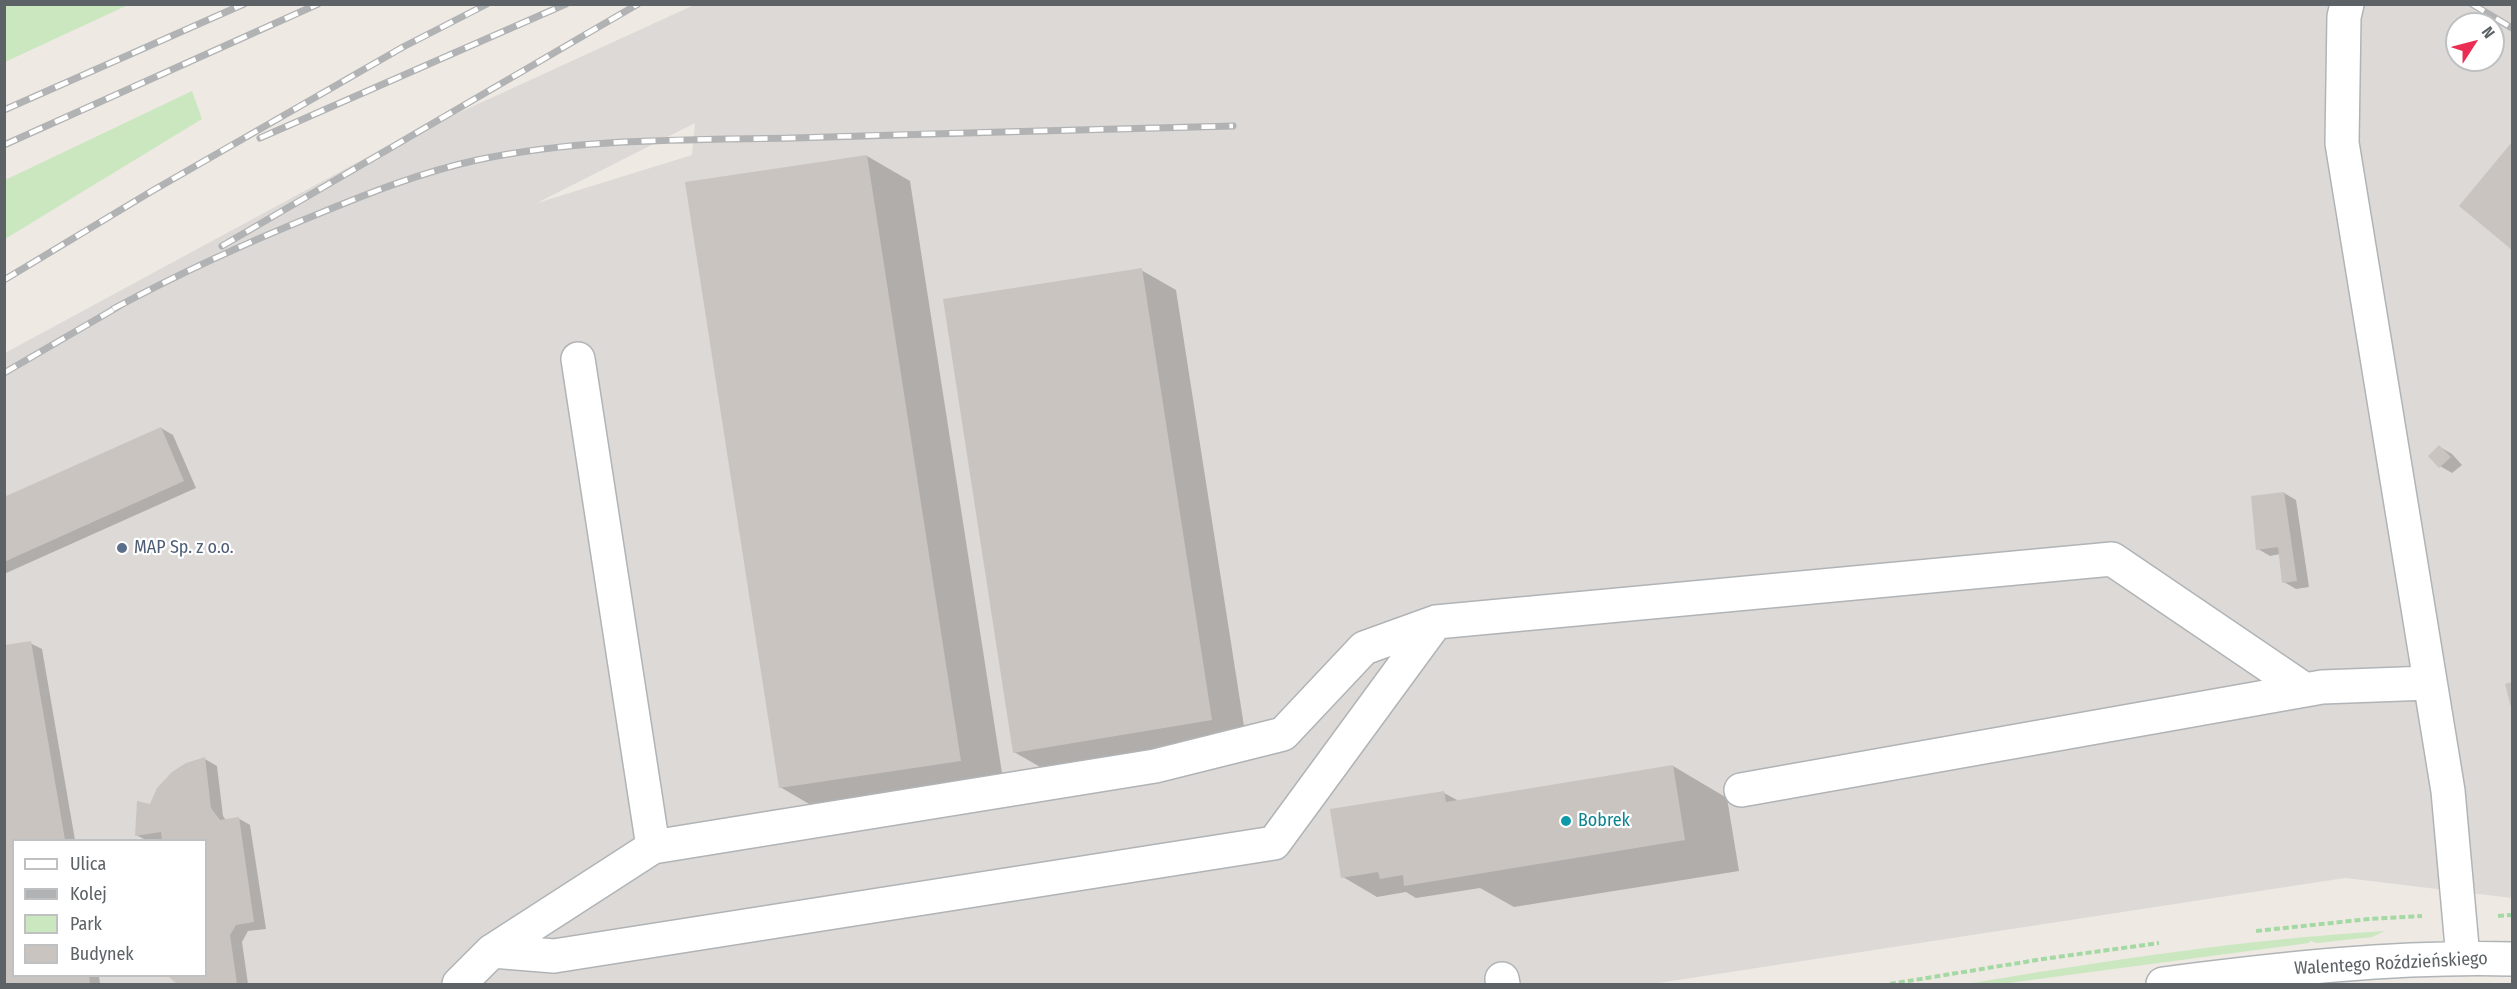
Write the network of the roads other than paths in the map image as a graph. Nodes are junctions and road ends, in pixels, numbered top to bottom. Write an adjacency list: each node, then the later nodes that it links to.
1 (2347, 4): 4 (street)
2 (578, 359): 7 (street)
3 (1436, 622): 5 (street); 7 (street); 8 (street)
4 (2429, 684): 5 (street); 9 (street)
5 (2305, 690): 6 (street)
6 (1741, 790)
7 (653, 847): 8 (street)
8 (492, 951): 11 (street)
9 (2463, 958): 10 (street, Walentego Roździeńskiego); 12 (street, Walentego Roździeńskiego)
10 (2512, 959)
11 (459, 984)
12 (2163, 984)

